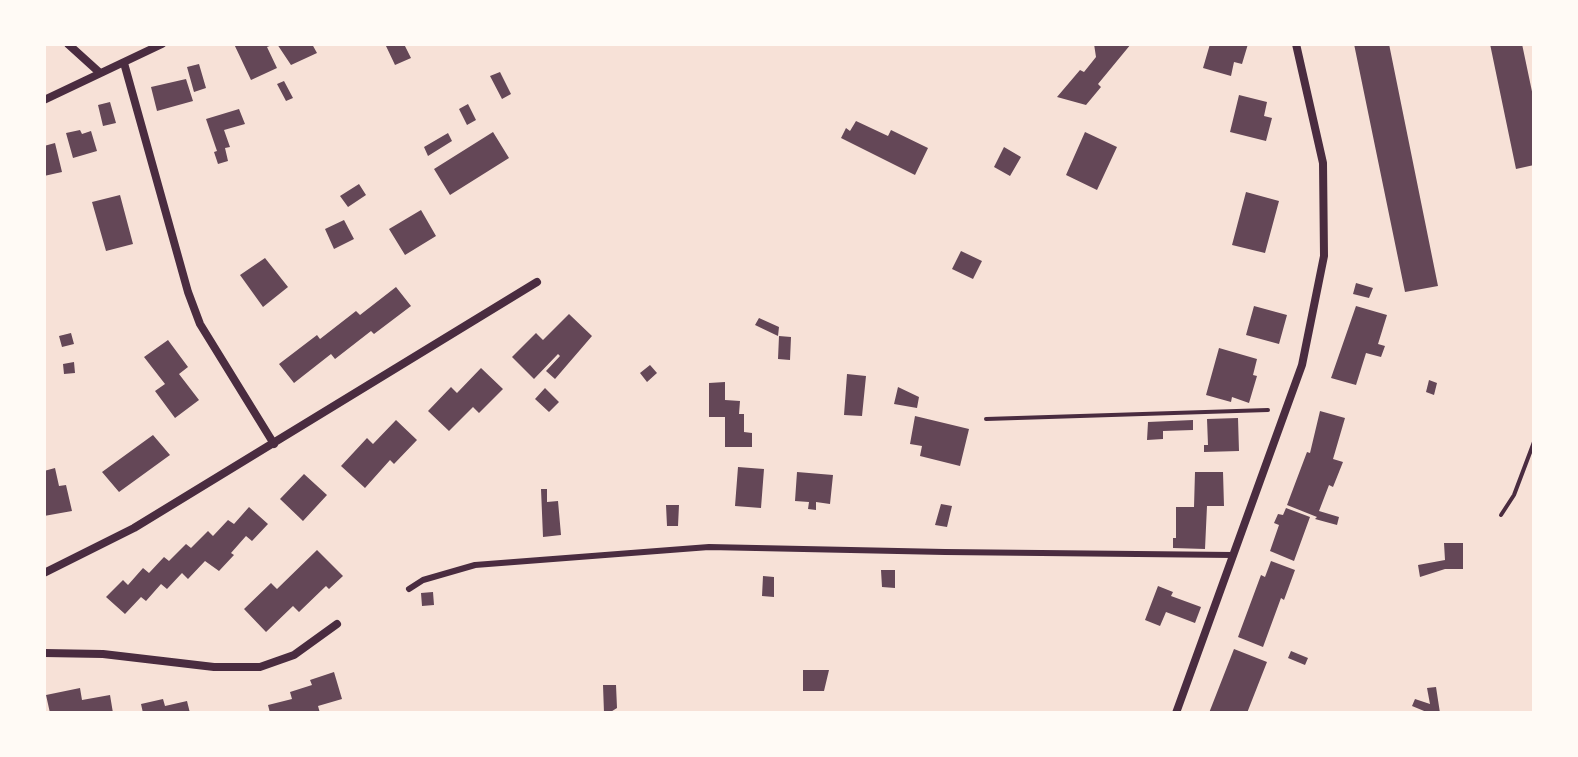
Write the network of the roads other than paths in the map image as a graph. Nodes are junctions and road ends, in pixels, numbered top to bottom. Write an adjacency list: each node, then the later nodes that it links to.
1 (68, 44): 5 (street)
2 (162, 44): 4 (street)
3 (1296, 44): 9 (street)
4 (124, 63): 5 (street); 8 (street)
5 (100, 73): 6 (street)
6 (44, 100)
7 (537, 282): 8 (street)
8 (274, 444): 10 (street)
9 (1233, 555): 11 (lane); 14 (street)
10 (44, 573)
11 (409, 589)
12 (337, 624): 13 (street)
13 (44, 653)
14 (1176, 713)

